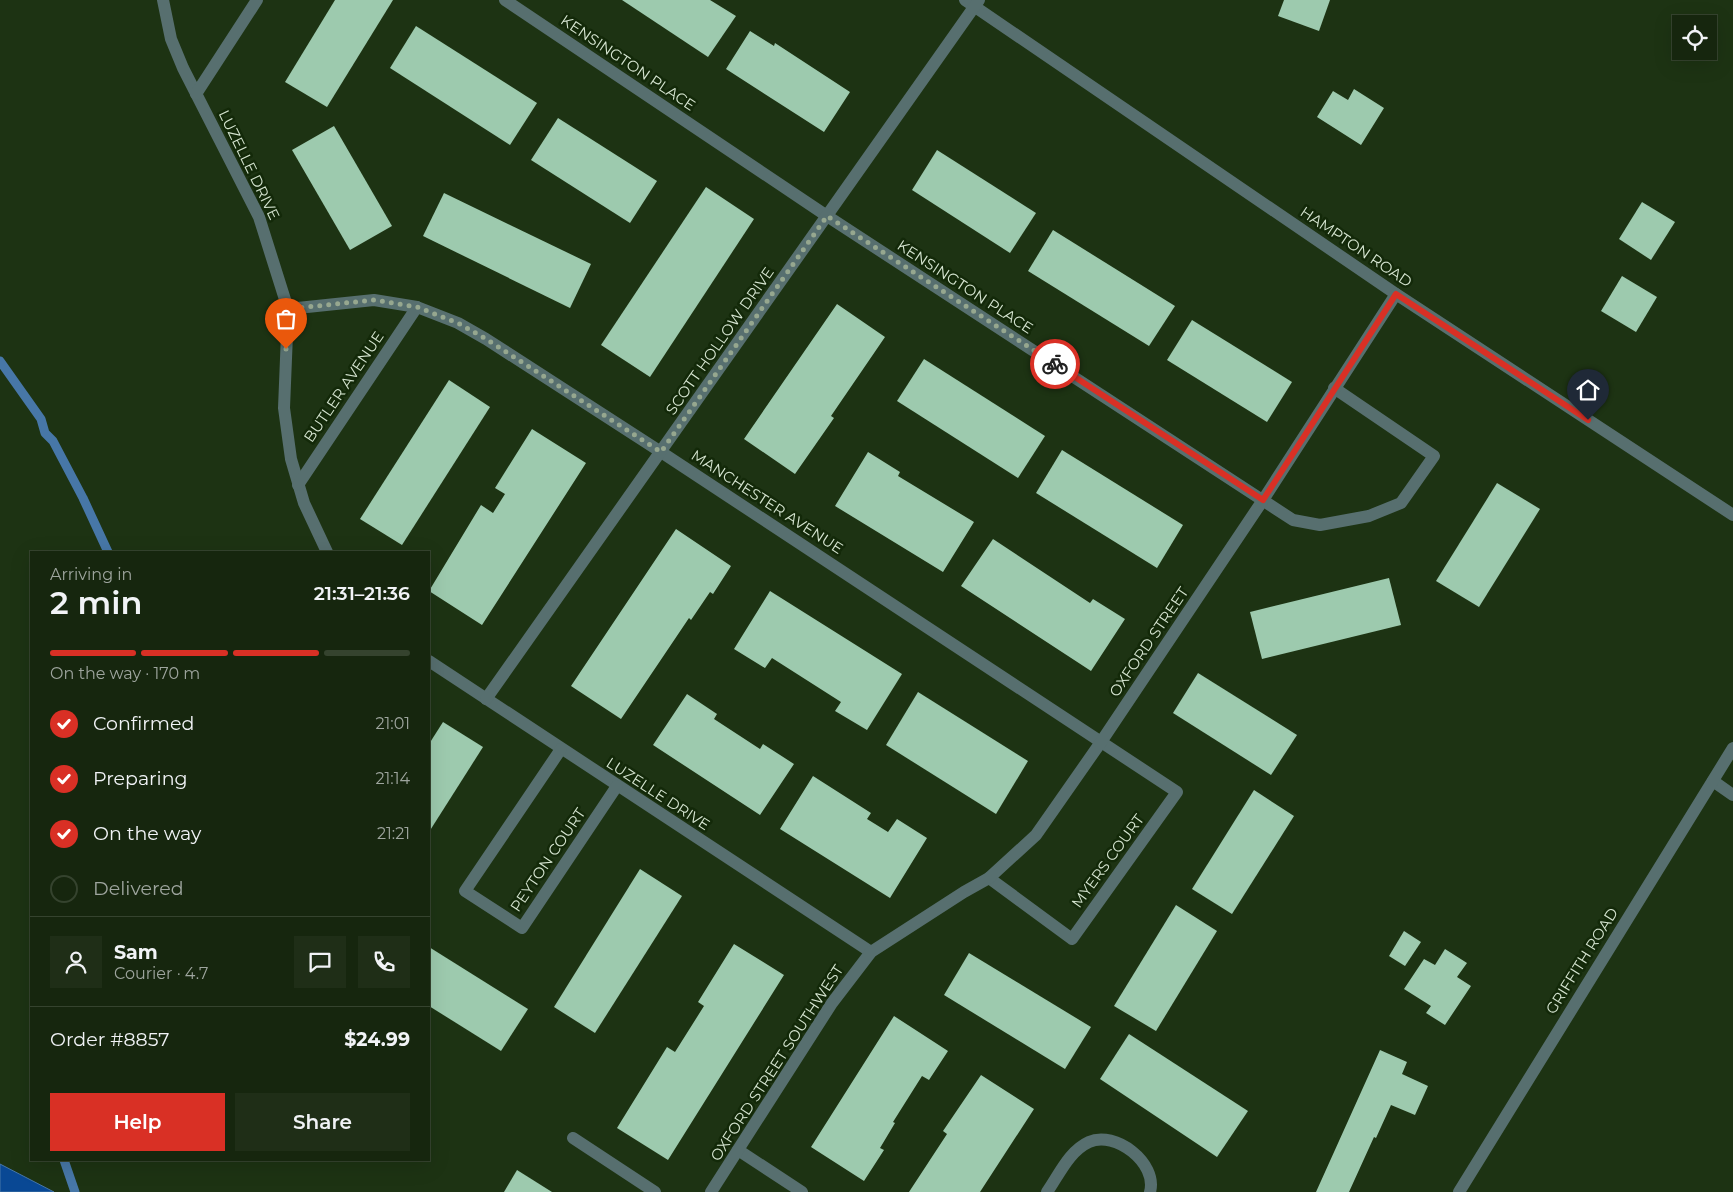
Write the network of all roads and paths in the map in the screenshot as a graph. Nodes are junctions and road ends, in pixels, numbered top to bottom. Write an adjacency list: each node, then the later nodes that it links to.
1 (163, 0): 5 (street, LUZELLE DRIVE)
2 (257, 0): 5 (street)
3 (505, 0): 6 (street, KENSINGTON PLACE)
4 (973, 2): 6 (street, SCOTT HOLLOW DRIVE); 7 (street, HAMPTON ROAD)
5 (196, 94): 9 (street, LUZELLE DRIVE)
6 (827, 216): 11 (street, SCOTT HOLLOW DRIVE); 13 (street, KENSINGTON PLACE)
7 (1396, 294): 10 (street, OXFORD STREET); 14 (street, HAMPTON ROAD)
8 (417, 307): 9 (street, MANCHESTER AVENUE); 11 (street, MANCHESTER AVENUE); 12 (street, BUTLER AVENUE)
9 (288, 309): 12 (street, LUZELLE DRIVE)
10 (1334, 388): 13 (street, OXFORD STREET); 13 (street, KENSINGTON PLACE)
11 (661, 452): 17 (street, SCOTT HOLLOW DRIVE); 18 (street, MANCHESTER AVENUE)
12 (298, 485): 15 (street, LUZELLE DRIVE)
13 (1263, 500): 18 (street, OXFORD STREET)
14 (1733, 515)
15 (327, 551)
16 (430, 662): 17 (street, LUZELLE DRIVE)
17 (486, 699): 20 (street, LUZELLE DRIVE)
18 (1101, 742): 24 (street, OXFORD STREET); 24 (street, MYERS COURT)
19 (1733, 748): 21 (street, GRIFFITH ROAD)
20 (561, 749): 22 (street, LUZELLE DRIVE); 22 (street, PEYTON COURT)
21 (1713, 781): 23 (street); 33 (street, GRIFFITH ROAD)
22 (617, 786): 25 (street, LUZELLE DRIVE)
23 (1733, 795)
24 (989, 878): 25 (street, OXFORD STREET)
25 (871, 952): 27 (street, OXFORD STREET SOUTHWEST)
26 (573, 1138): 28 (street)
27 (738, 1150): 29 (street, OXFORD STREET SOUTHWEST); 30 (street)
28 (655, 1192)
29 (711, 1192)
30 (802, 1192)
31 (1047, 1192): 32 (street)
32 (1150, 1192)
33 (1459, 1192)

